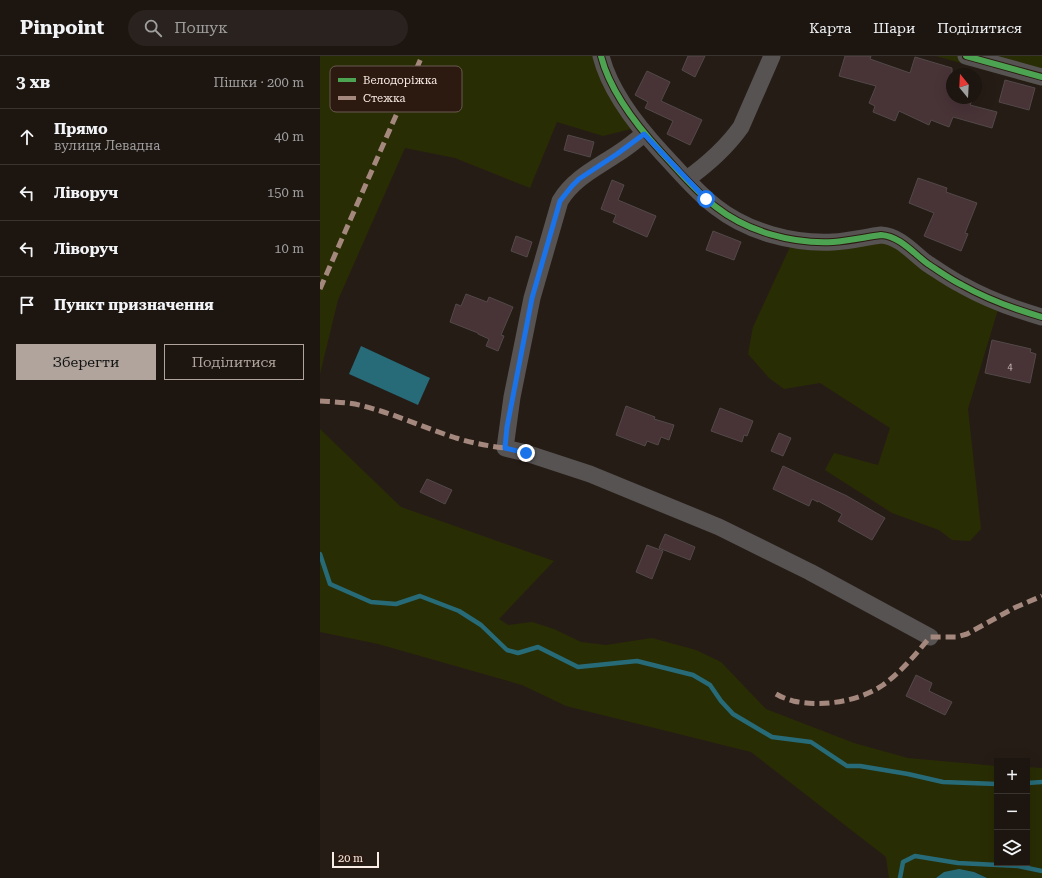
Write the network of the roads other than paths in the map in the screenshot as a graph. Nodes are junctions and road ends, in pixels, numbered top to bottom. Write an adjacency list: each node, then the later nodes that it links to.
1 (601, 56): 5 (street)
2 (772, 56): 6 (street)
3 (966, 56): 4 (street)
4 (1042, 77)
5 (644, 134): 6 (street); 8 (street)
6 (687, 179): 7 (street)
7 (1042, 317)
8 (930, 637)

